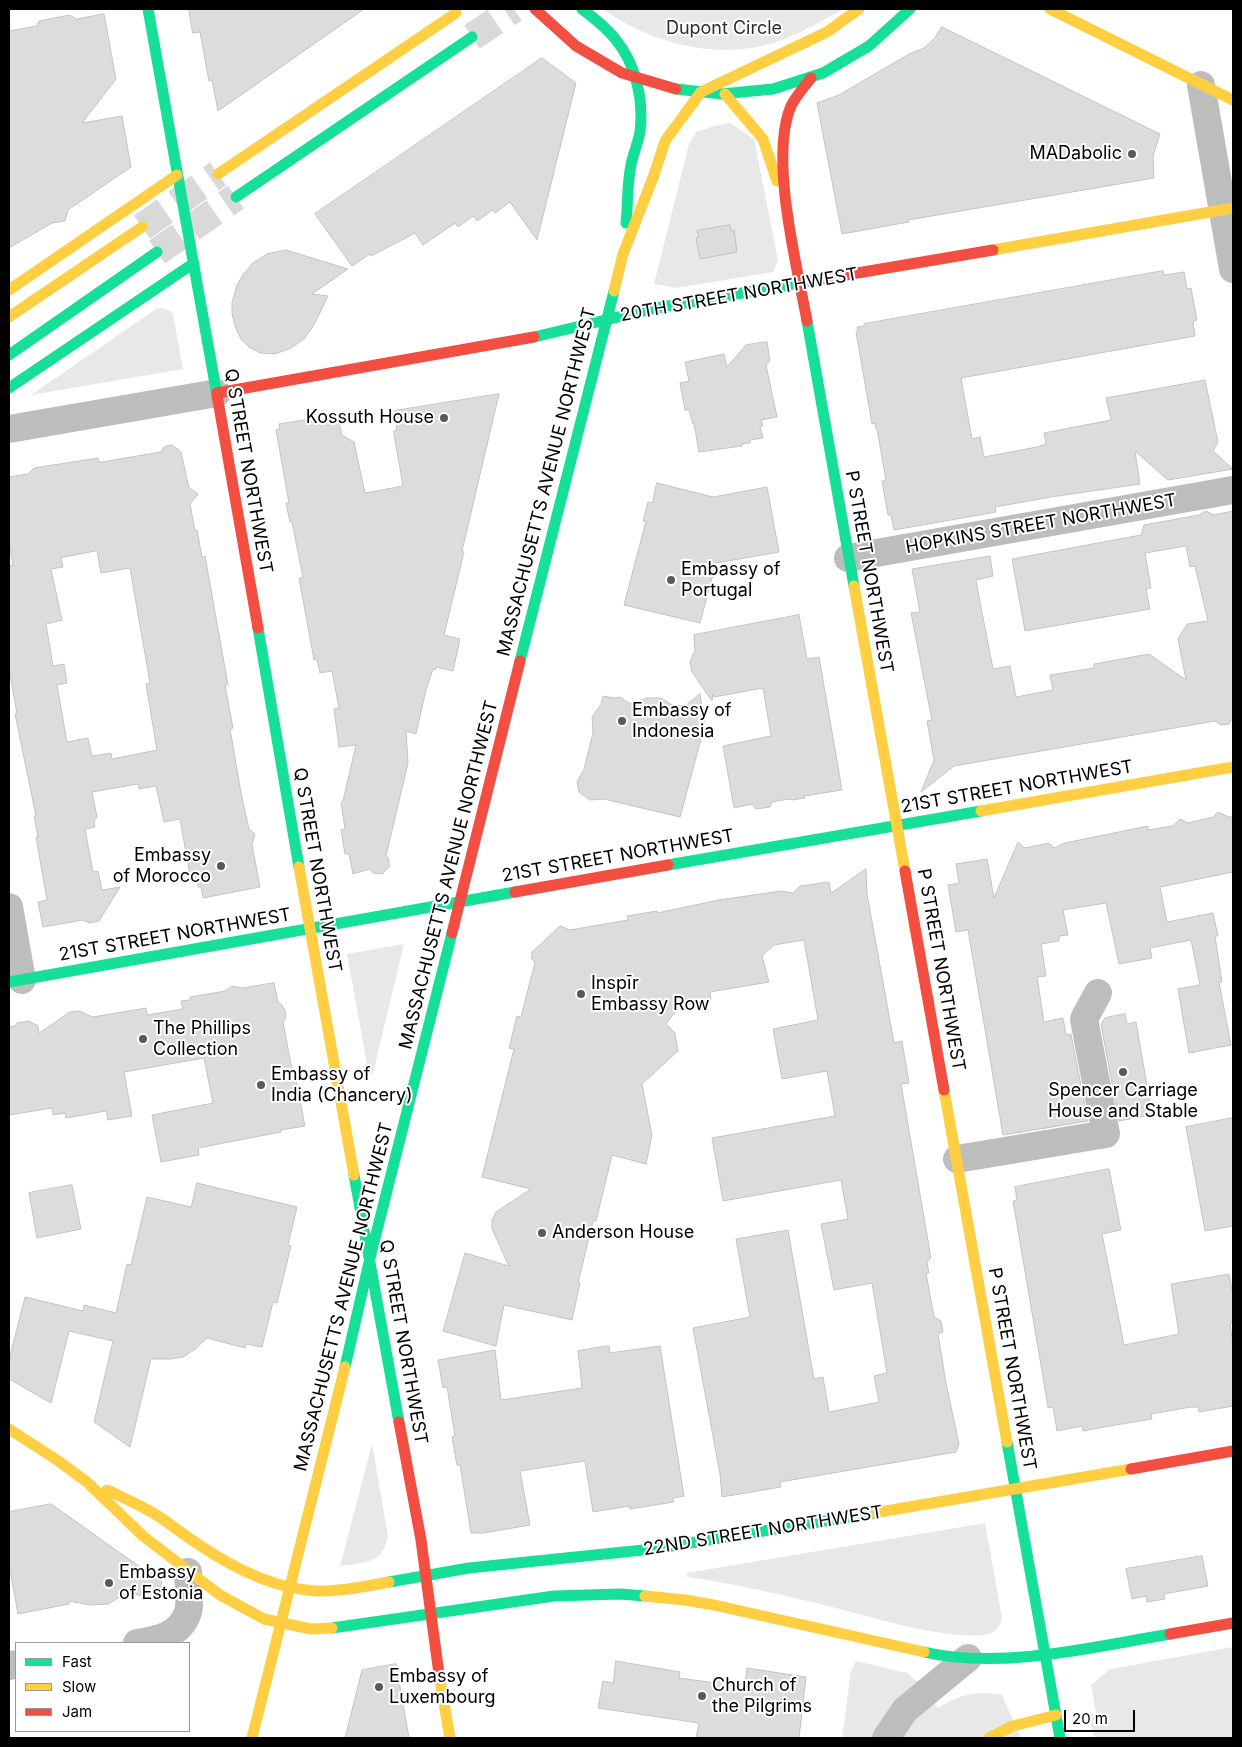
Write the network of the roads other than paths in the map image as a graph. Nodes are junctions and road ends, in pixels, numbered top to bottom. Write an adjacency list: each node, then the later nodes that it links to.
1 (148, 9): 16 (main road, Q STREET NORTHWEST)
2 (535, 9): 10 (main road)
3 (582, 9): 10 (main road, MASSACHUSETTS AVENUE NORTHWEST)
4 (859, 9): 12 (main road)
5 (910, 9): 9 (main road)
6 (1050, 9): 11 (main road)
7 (456, 13): 15 (main road)
8 (472, 37): 17 (main road)
9 (811, 78): 13 (main road); 18 (main road, P STREET NORTHWEST)
10 (634, 79): 12 (main road); 22 (main road, MASSACHUSETTS AVENUE NORTHWEST)
11 (1201, 85): 14 (main road); 19 (street)
12 (701, 92): 13 (main road); 22 (main road, MASSACHUSETTS AVENUE NORTHWEST)
13 (725, 94): 18 (main road, P STREET NORTHWEST)
14 (1233, 100)
15 (218, 174)
16 (177, 175): 23 (main road, Q STREET NORTHWEST); 26 (main road)
17 (236, 197)
18 (787, 209): 25 (main road, P STREET NORTHWEST)
19 (1228, 209): 24 (street); 25 (main road, 20TH STREET NORTHWEST)
20 (142, 227): 27 (main road)
21 (158, 252): 29 (main road)
22 (623, 254): 28 (main road, MASSACHUSETTS AVENUE NORTHWEST)
23 (194, 263): 30 (main road); 31 (main road, Q STREET NORTHWEST)
24 (1233, 269)
25 (799, 283): 28 (main road, 20TH STREET NORTHWEST); 34 (main road, P STREET NORTHWEST)
26 (9, 290)
27 (9, 318)
28 (606, 320): 31 (main road, 20TH STREET NORTHWEST); 37 (main road, MASSACHUSETTS AVENUE NORTHWEST)
29 (9, 355)
30 (9, 388)
31 (217, 393): 32 (street, 20TH STREET NORTHWEST); 39 (main road, Q STREET NORTHWEST)
32 (9, 429)
33 (1233, 490): 34 (street, HOPKINS STREET NORTHWEST)
34 (848, 558): 36 (main road, P STREET NORTHWEST)
35 (1233, 767): 36 (main road, 21ST STREET NORTHWEST)
36 (897, 826): 37 (main road, 21ST STREET NORTHWEST); 42 (main road, P STREET NORTHWEST)
37 (461, 902): 39 (main road, 21ST STREET NORTHWEST); 43 (main road, MASSACHUSETTS AVENUE NORTHWEST)
38 (9, 907): 40 (street)
39 (309, 928): 40 (main road, 21ST STREET NORTHWEST); 43 (main road, Q STREET NORTHWEST)
40 (15, 981)
41 (1098, 993): 42 (street)
42 (957, 1159): 47 (main road, P STREET NORTHWEST)
43 (370, 1258): 49 (main road, Q STREET NORTHWEST); 50 (main road, MASSACHUSETTS AVENUE NORTHWEST)
44 (9, 1429): 46 (main road)
45 (1233, 1451): 47 (main road, 22ND STREET NORTHWEST)
46 (87, 1482): 48 (main road); 50 (main road, 22ND STREET NORTHWEST)
47 (1016, 1490): 49 (main road, 22ND STREET NORTHWEST); 57 (main road, P STREET NORTHWEST)
48 (188, 1572): 51 (main road); 54 (street)
49 (425, 1576): 50 (main road, 22ND STREET NORTHWEST); 52 (main road, Q STREET NORTHWEST)
50 (290, 1588): 55 (main road, MASSACHUSETTS AVENUE NORTHWEST)
51 (220, 1595): 54 (street); 55 (main road)
52 (430, 1613): 55 (main road); 58 (main road); 61 (main road, Q STREET NORTHWEST)
53 (1233, 1623): 57 (main road)
54 (182, 1624): 56 (street)
55 (281, 1624): 60 (main road, MASSACHUSETTS AVENUE NORTHWEST)
56 (141, 1642)
57 (1046, 1655): 58 (main road); 59 (main road, P STREET NORTHWEST)
58 (968, 1658): 62 (street)
59 (1056, 1715): 63 (main road); 64 (main road, P STREET NORTHWEST)
60 (252, 1738)
61 (450, 1738)
62 (886, 1738)
63 (989, 1738)
64 (1060, 1738)

